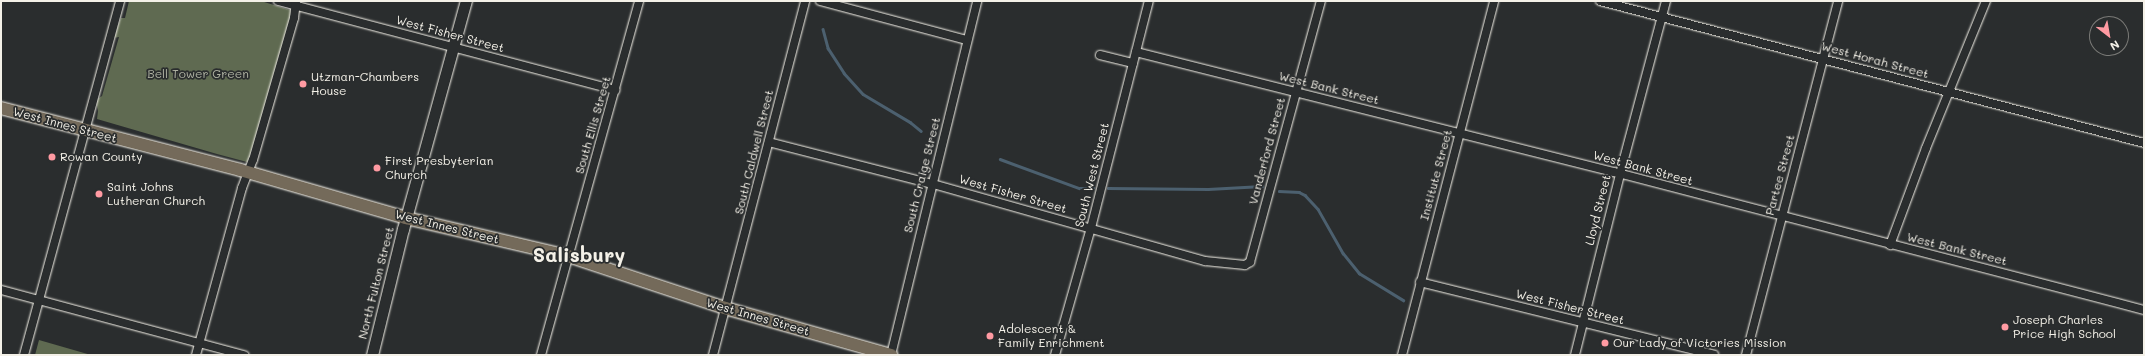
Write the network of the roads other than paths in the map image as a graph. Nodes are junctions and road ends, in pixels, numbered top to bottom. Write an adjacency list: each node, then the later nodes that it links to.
1 (120, 1): 27 (street)
2 (278, 1): 15 (street, West Fisher Street)
3 (466, 1): 18 (street, North Fulton Street)
4 (639, 1): 23 (street, South Ellis Street)
5 (805, 1): 29 (street, South Caldwell Street)
6 (820, 1): 17 (street)
7 (977, 1): 17 (street, South Craige Street)
8 (1149, 1): 19 (street, South West Street)
9 (1321, 1): 24 (street, Vanderford Street)
10 (1494, 1): 28 (street, Institute Street)
11 (1600, 1): 16 (street, West Horah Street)
12 (1666, 1): 16 (street, Lloyd Street)
13 (1838, 1): 21 (street, Partee Street)
14 (1986, 1): 25 (street)
15 (296, 4): 18 (street, West Fisher Street); 31 (street)
16 (1662, 17): 21 (street, West Horah Street); 32 (street, Lloyd Street)
17 (967, 40): 33 (street, South Craige Street)
18 (453, 48): 23 (street, West Fisher Street); 35 (street, North Fulton Street)
19 (1136, 52): 22 (street, South West Street); 24 (street, West Bank Street)
20 (1100, 55): 22 (street)
21 (1823, 59): 25 (street, West Horah Street); 34 (street, Partee Street)
22 (1133, 63): 36 (street, South West Street)
23 (616, 90): 38 (street, South Ellis Street)
24 (1295, 92): 28 (street, West Bank Street); 39 (street, Vanderford Street)
25 (1950, 92): 30 (street, West Horah Street); 37 (street)
26 (1, 108): 27 (main road, West Innes Street)
27 (84, 131): 31 (main road, West Innes Street); 42 (street)
28 (1459, 133): 32 (street, West Bank Street); 40 (street, Institute Street)
29 (769, 142): 33 (street, West Fisher Street); 43 (street, South Caldwell Street)
30 (2144, 143)
31 (248, 173): 35 (main road, West Innes Street); 46 (street)
32 (1620, 174): 34 (street, West Bank Street); 45 (street, Lloyd Street)
33 (933, 184): 36 (street, West Fisher Street); 53 (street, South Craige Street)
34 (1781, 216): 37 (street, West Bank Street); 58 (street, Partee Street)
35 (406, 218): 38 (main road, West Innes Street); 50 (street, North Fulton Street)
36 (1091, 228): 39 (street, West Fisher Street); 54 (street, South West Street)
37 (1890, 245): 44 (street, West Bank Street)
38 (568, 256): 43 (main road, West Innes Street); 51 (street, South Ellis Street)
39 (1250, 262)
40 (1420, 282): 45 (street, West Fisher Street); 55 (street, Institute Street)
41 (1, 290): 42 (street)
42 (40, 300): 46 (street); 47 (street)
43 (726, 308): 52 (street, South Caldwell Street); 53 (main road, West Innes Street)
44 (2144, 310)
45 (1584, 322): 56 (street, Lloyd Street); 57 (street, West Fisher Street)
46 (200, 343): 48 (street); 49 (street)
47 (24, 355)
48 (196, 355)
49 (244, 355)
50 (372, 355)
51 (541, 355)
52 (713, 355)
53 (891, 355)
54 (1055, 355)
55 (1402, 355)
56 (1575, 355)
57 (1714, 355)
58 (1746, 355)

